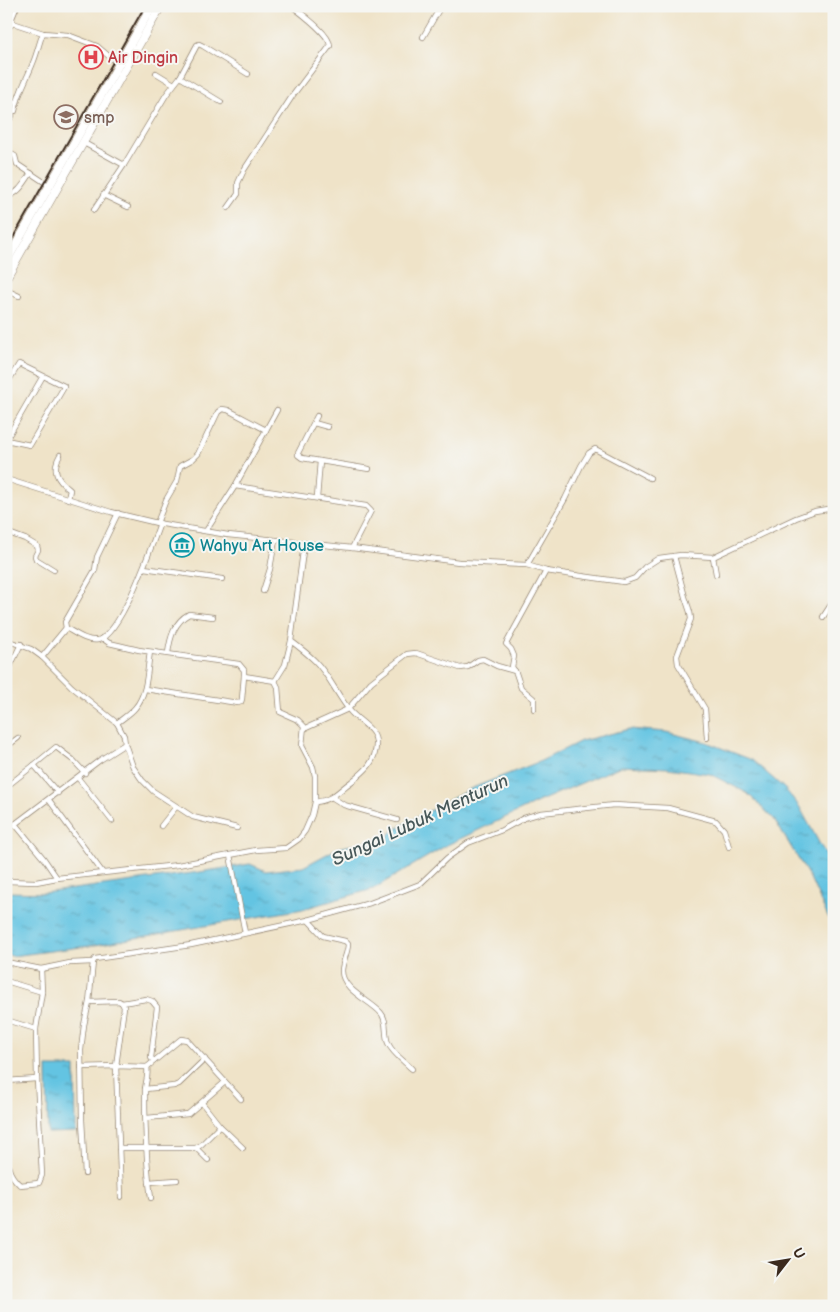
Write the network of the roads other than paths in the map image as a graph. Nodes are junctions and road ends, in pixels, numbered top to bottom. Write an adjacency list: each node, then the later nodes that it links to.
1 (17, 6): 6 (street)
2 (152, 6): 10 (highway)
3 (160, 6): 21 (highway)
4 (292, 6): 29 (street)
5 (441, 6): 9 (street)
6 (13, 23): 7 (street); 8 (street)
7 (6, 30)
8 (43, 33): 10 (street); 17 (street)
9 (423, 37)
10 (119, 65): 25 (highway)
11 (156, 73): 14 (street)
12 (248, 74): 13 (street)
13 (180, 77): 14 (street); 16 (street)
14 (174, 84): 23 (street)
15 (6, 97): 17 (street)
16 (222, 102)
17 (16, 103): 18 (street)
18 (15, 111)
19 (12, 116): 20 (street)
20 (6, 124)
21 (84, 143): 23 (street); 31 (highway)
22 (6, 151): 24 (street)
23 (124, 165): 26 (street)
24 (31, 174): 25 (street); 27 (street)
25 (50, 186): 31 (highway)
26 (103, 195): 28 (street); 30 (street)
27 (6, 197)
28 (128, 208)
29 (228, 208)
30 (94, 210)
31 (37, 216): 32 (highway); 33 (highway)
32 (27, 226): 33 (highway); 34 (highway)
33 (34, 231): 35 (highway)
34 (6, 262)
35 (6, 278)
36 (6, 290): 37 (street)
37 (19, 296)
38 (43, 376): 38 (street); 39 (street)
39 (6, 385)
40 (277, 410): 44 (street)
41 (317, 416): 42 (street)
42 (314, 424): 43 (street); 46 (street)
43 (328, 427)
44 (266, 430): 50 (street); 55 (street)
45 (60, 455): 52 (street)
46 (320, 461): 47 (street); 51 (street)
47 (369, 469)
48 (650, 478): 63 (street)
49 (6, 479): 52 (street)
50 (234, 486): 51 (street); 56 (street)
51 (317, 498): 60 (street)
52 (68, 499): 54 (street)
53 (834, 508): 62 (street)
54 (118, 513): 55 (street); 73 (street)
55 (159, 523): 56 (street); 64 (street)
56 (206, 530): 58 (street)
57 (6, 532): 65 (street)
58 (275, 540): 59 (street); 69 (street)
59 (304, 544): 60 (street); 76 (street)
60 (352, 548): 63 (street)
61 (674, 556): 62 (street); 66 (street); 91 (street)
62 (713, 557): 67 (street)
63 (527, 566): 66 (street)
64 (144, 568): 68 (street); 74 (street)
65 (54, 570)
66 (546, 571): 81 (street)
67 (716, 574)
68 (222, 579)
69 (263, 591)
70 (834, 600): 72 (street)
71 (212, 617): 79 (street)
72 (823, 617)
73 (66, 628): 74 (street); 80 (street)
74 (102, 638): 78 (street)
75 (6, 640): 77 (street)
76 (291, 641): 84 (street); 86 (street)
77 (21, 644): 80 (street); 82 (street)
78 (150, 652): 79 (street); 85 (street)
79 (168, 653): 83 (street)
80 (42, 657): 88 (street)
81 (515, 671): 86 (street); 87 (street)
82 (6, 675)
83 (244, 676): 84 (street); 85 (street)
84 (275, 681): 89 (street)
85 (145, 689): 88 (street)
86 (348, 708): 89 (street); 99 (street)
87 (534, 709)
88 (117, 723): 92 (street)
89 (304, 729): 101 (street)
90 (18, 738): 93 (street)
91 (707, 738)
92 (124, 744): 95 (street); 102 (street)
93 (6, 747)
94 (34, 766): 95 (street); 97 (street); 98 (street)
95 (85, 773): 96 (street)
96 (78, 778): 98 (street); 104 (street)
97 (6, 788)
98 (58, 793): 100 (street)
99 (332, 798): 101 (street); 103 (street)
100 (49, 800): 105 (street); 111 (street)
101 (315, 802): 110 (street)
102 (176, 807): 106 (street); 107 (street)
103 (397, 820)
104 (112, 821)
105 (15, 824): 108 (street); 112 (street)
106 (161, 826)
107 (237, 828)
108 (6, 831)
109 (729, 847): 114 (street)
110 (230, 858): 111 (street); 115 (street)
111 (103, 873): 112 (street)
112 (57, 878): 113 (street)
113 (6, 881)
114 (308, 920): 115 (street); 130 (street)
115 (244, 931): 117 (street)
116 (6, 962): 118 (street)
117 (93, 962): 118 (street); 121 (street)
118 (41, 969): 120 (street)
119 (6, 981): 120 (street)
120 (42, 992): 124 (street)
121 (89, 1002): 122 (street); 128 (street)
122 (122, 1003): 126 (street); 127 (street)
123 (6, 1020): 124 (street)
124 (36, 1029): 131 (street)
125 (205, 1059): 126 (street); 133 (street); 134 (street)
126 (154, 1061): 129 (street)
127 (116, 1066): 128 (street); 129 (street); 140 (street)
128 (81, 1067): 145 (street)
129 (147, 1067): 134 (street)
130 (412, 1069)
131 (37, 1080): 132 (street); 139 (street)
132 (6, 1081)
133 (225, 1082): 135 (street); 136 (street)
134 (145, 1089): 137 (street)
135 (241, 1099)
136 (202, 1103): 137 (street); 138 (street)
137 (147, 1118): 143 (street)
138 (220, 1126): 141 (street); 142 (street)
139 (6, 1136)
140 (119, 1148): 143 (street); 148 (street)
141 (196, 1148): 143 (street); 144 (street)
142 (243, 1148)
143 (146, 1149): 147 (street)
144 (208, 1160)
145 (85, 1174)
146 (177, 1180): 147 (street)
147 (149, 1182): 149 (street)
148 (121, 1197)
149 (151, 1198)

